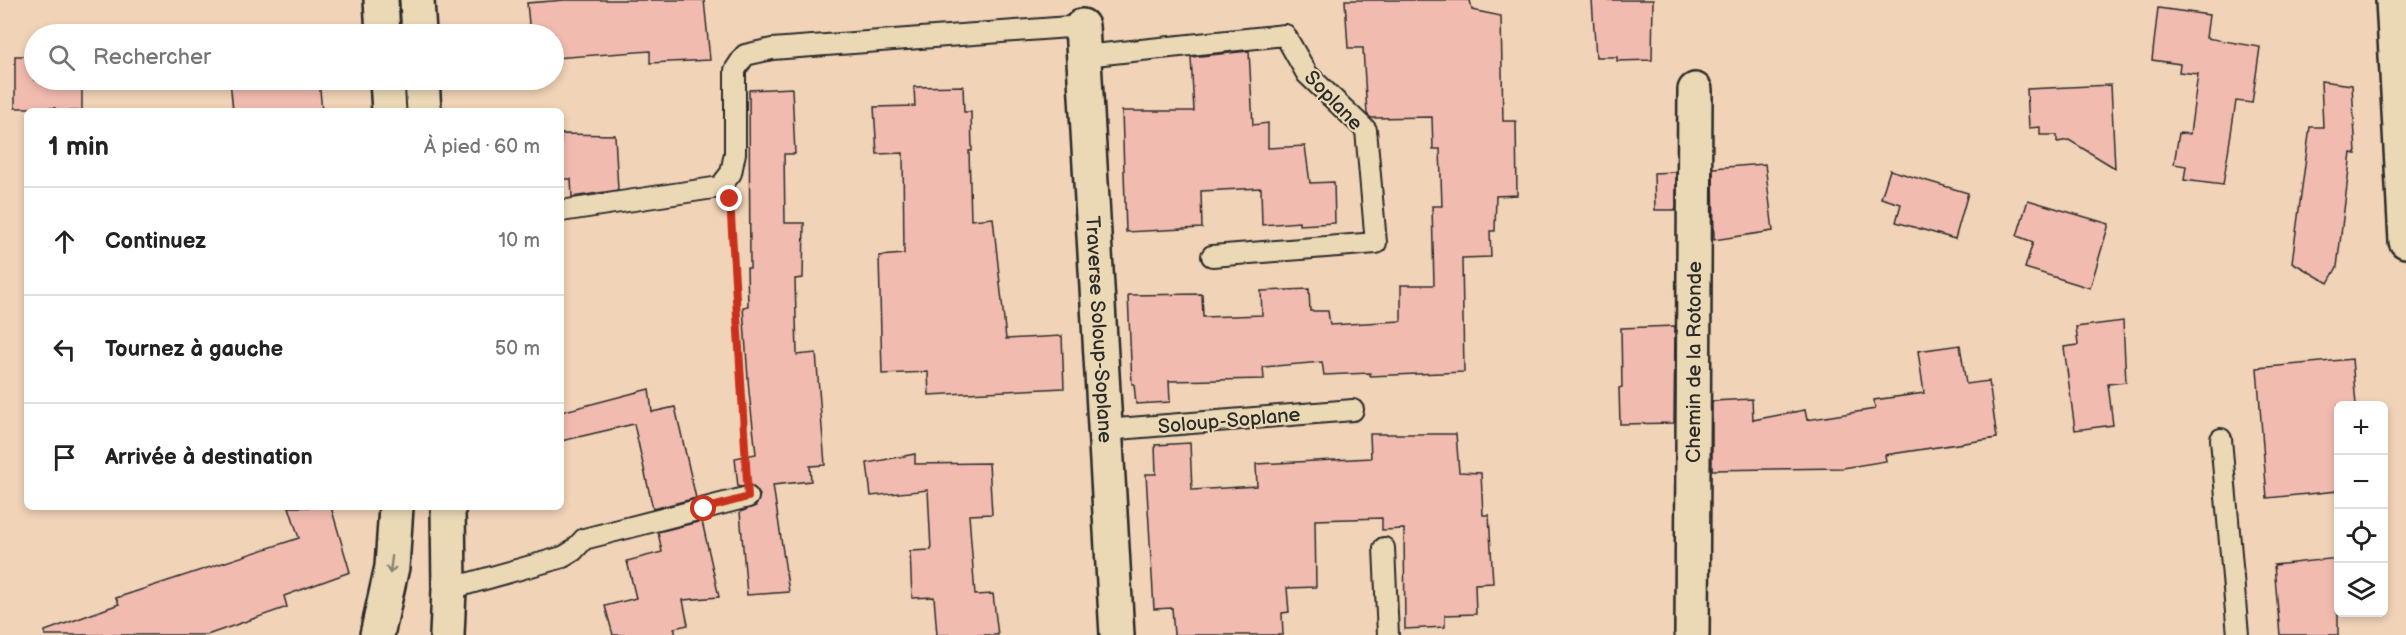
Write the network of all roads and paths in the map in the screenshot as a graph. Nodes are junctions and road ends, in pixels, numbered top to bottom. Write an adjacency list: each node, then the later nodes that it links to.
1 (381, 0): 4 (street)
2 (417, 0): 5 (street)
3 (2393, 0): 14 (street)
4 (382, 24)
5 (418, 24)
6 (1083, 41): 12 (lane); 15 (lane, Soplane); 17 (street, Traverse Soloup-Soplane)
7 (388, 90): 10 (street)
8 (423, 90): 11 (street)
9 (1695, 90): 28 (street, Chemin de la Rotonde)
10 (389, 108)
11 (424, 108)
12 (731, 173): 13 (lane); 19 (path)
13 (564, 211)
14 (2406, 241)
15 (1212, 256)
16 (1353, 410): 17 (lane, Soloup-Soplane)
17 (1105, 430): 26 (street, Traverse Soloup-Soplane)
18 (2221, 439): 29 (lane)
19 (748, 497): 23 (lane)
20 (396, 510): 24 (street, one-way to 24)
21 (448, 510): 23 (street)
22 (1384, 548): 27 (lane)
23 (449, 589): 25 (street)
24 (376, 635)
25 (447, 635)
26 (1117, 635)
27 (1388, 635)
28 (1692, 635)
29 (2238, 635)

